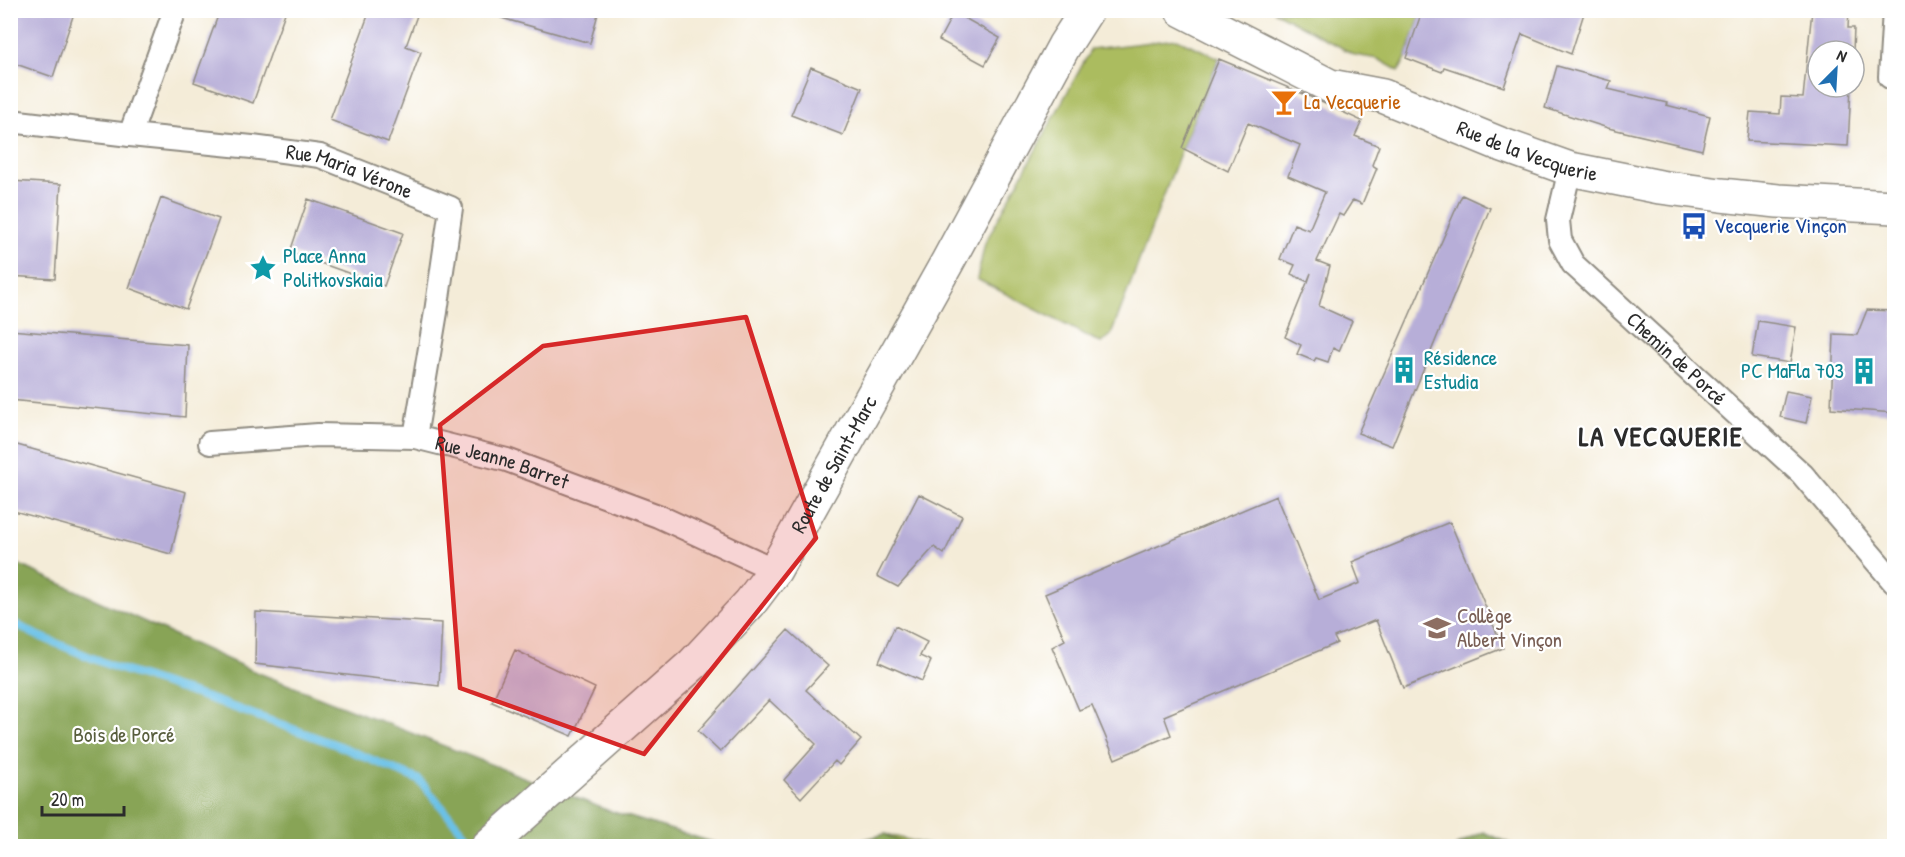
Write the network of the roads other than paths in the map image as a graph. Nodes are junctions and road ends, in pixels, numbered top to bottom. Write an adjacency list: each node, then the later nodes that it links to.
1 (175, 10): 7 (street)
2 (1087, 10): 12 (street, Route de Saint-Marc)
3 (1182, 10): 8 (street, Rue de la Vecquerie)
4 (1894, 10): 5 (street)
5 (1894, 79)
6 (10, 121): 7 (street, Rue Maria Vérone)
7 (130, 135): 10 (street, Rue Maria Vérone)
8 (1570, 169): 9 (street, Rue de la Vecquerie); 13 (street, Chemin de Porcé)
9 (1894, 207)
10 (415, 437): 11 (street, Rue Jeanne Barret); 12 (street, Rue Jeanne Barret)
11 (210, 443)
12 (775, 570): 14 (street, Route de Saint-Marc)
13 (1894, 582)
14 (488, 846)

